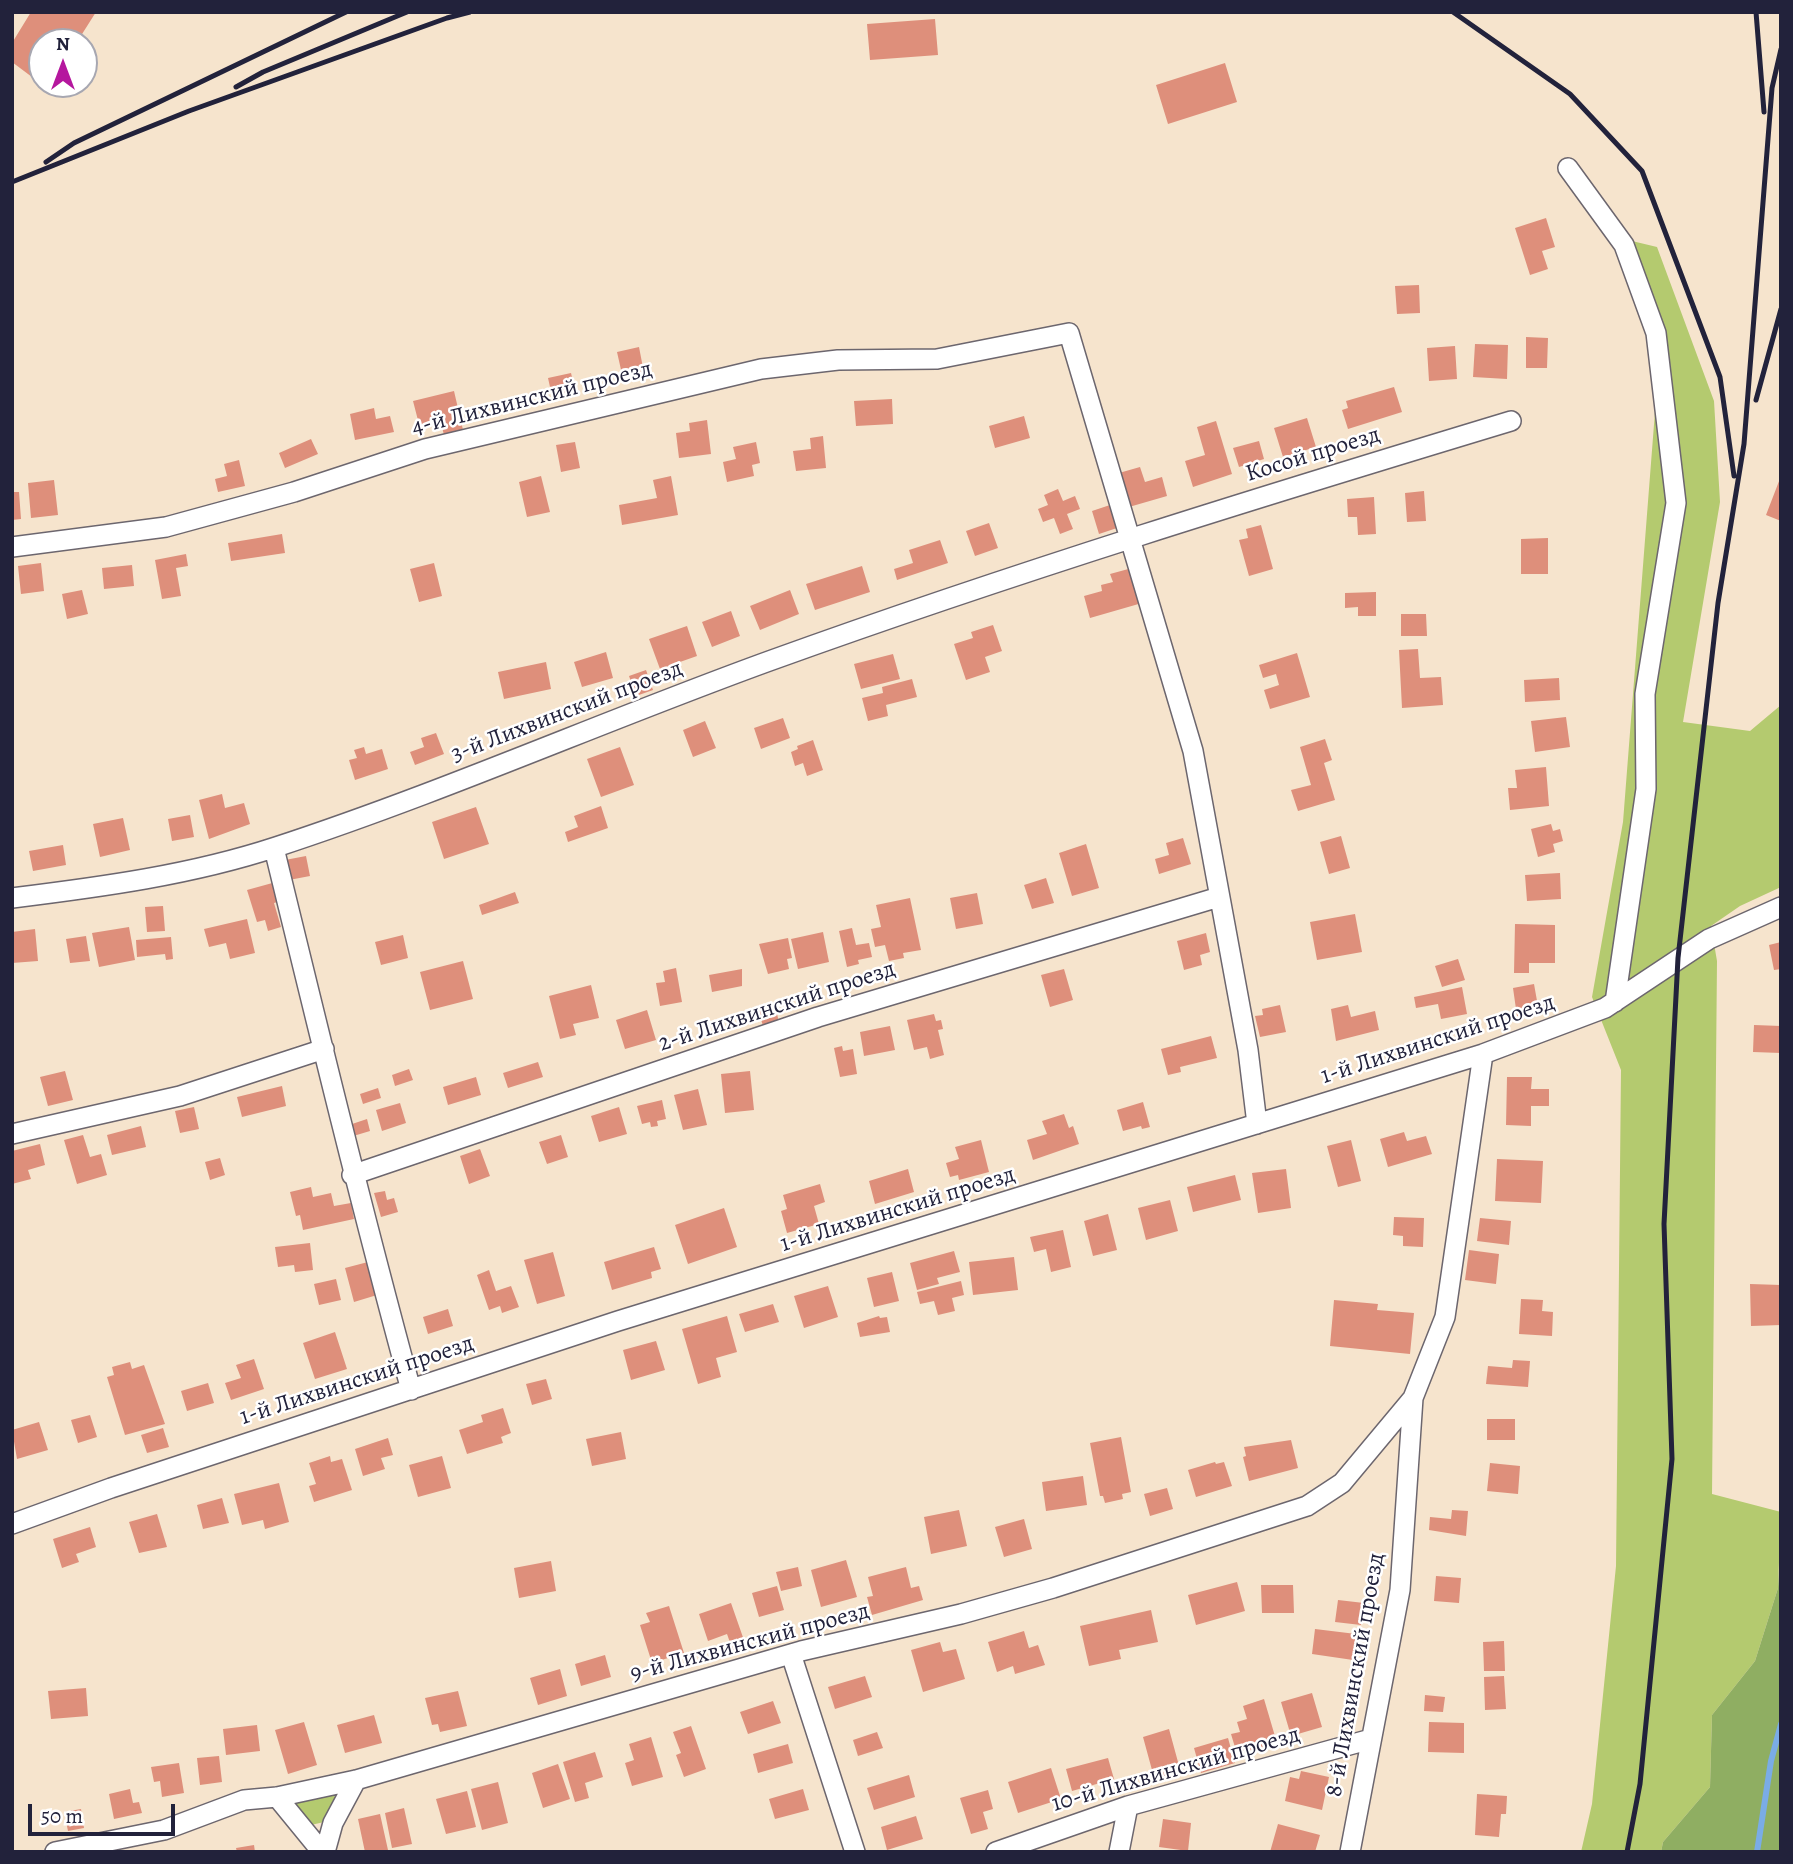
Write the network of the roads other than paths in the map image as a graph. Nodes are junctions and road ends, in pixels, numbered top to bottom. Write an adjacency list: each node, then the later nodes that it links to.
1 (1568, 168): 9 (street)
2 (1511, 421): 3 (street, Косой проезд)
3 (1131, 540): 4 (street, 4-й Лихвинский проезд); 5 (street, 3-й Лихвинский проезд); 6 (street)
4 (12, 547)
5 (274, 848): 7 (street, 3-й Лихвинский проезд); 10 (street)
6 (1219, 897): 12 (street); 14 (street, 2-й Лихвинский проезд)
7 (12, 898)
8 (1781, 907): 9 (street, 1-й Лихвинский проезд)
9 (1615, 1002): 11 (street, 1-й Лихвинский проезд)
10 (324, 1049): 13 (street); 14 (street)
11 (1483, 1054): 12 (street, 1-й Лихвинский проезд); 16 (street, 8-й Лихвинский проезд)
12 (1257, 1124): 15 (street, 1-й Лихвинский проезд)
13 (12, 1134)
14 (352, 1175): 15 (street)
15 (411, 1390): 17 (street, 1-й Лихвинский проезд)
16 (1413, 1398): 18 (street, 9-й Лихвинский проезд); 19 (street, 8-й Лихвинский проезд)
17 (12, 1524)
18 (791, 1654): 20 (street, 9-й Лихвинский проезд); 25 (street)
19 (1371, 1739): 22 (street, 10-й Лихвинский проезд); 28 (street, 8-й Лихвинский проезд)
20 (356, 1780): 21 (street, 9-й Лихвинский проезд); 24 (street)
21 (277, 1797): 23 (street, 9-й Лихвинский проезд); 24 (street)
22 (1128, 1806): 26 (street, 10-й Лихвинский проезд); 27 (street)
23 (55, 1852)
24 (323, 1852)
25 (855, 1852)
26 (996, 1852)
27 (1119, 1852)
28 (1350, 1852)

